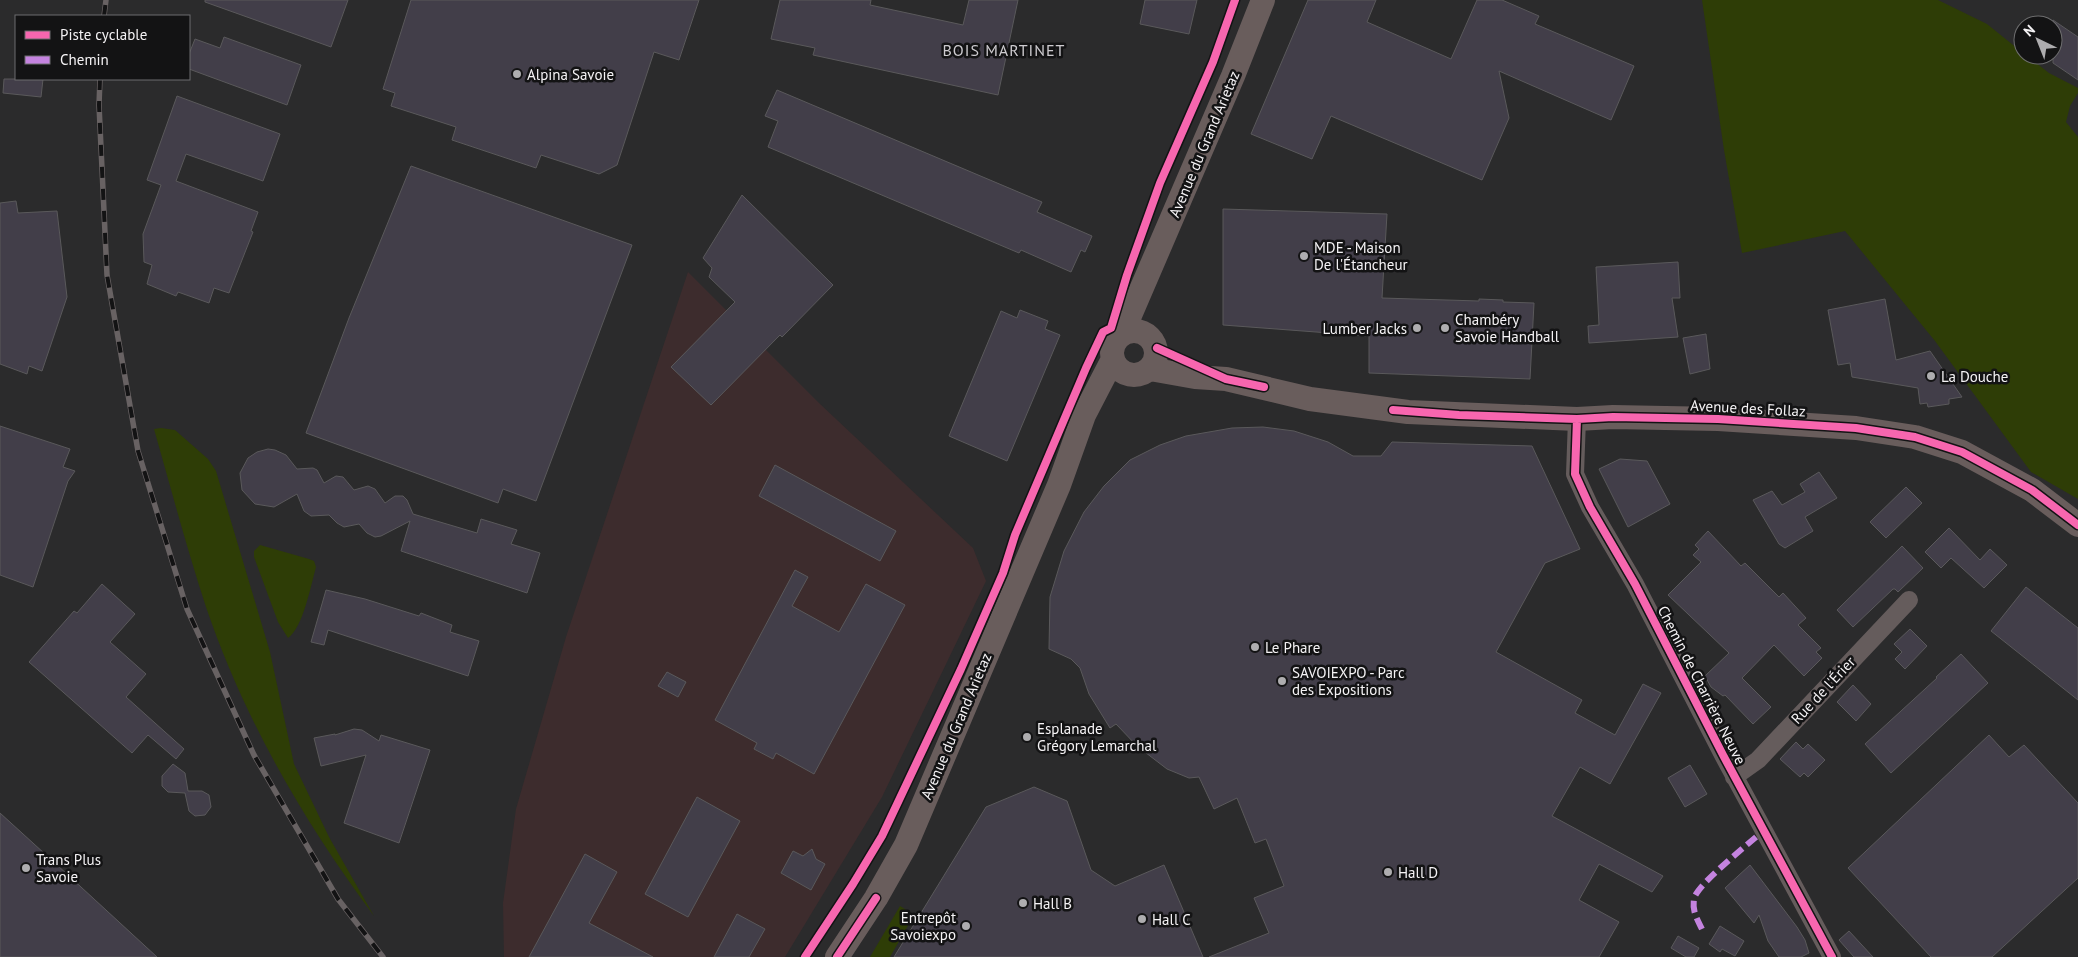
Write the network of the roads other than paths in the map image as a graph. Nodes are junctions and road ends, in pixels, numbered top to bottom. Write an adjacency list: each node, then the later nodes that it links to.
1 (1263, 0): 2 (main road, Avenue du Grand Arietaz)
2 (1143, 287): 3 (main road, Avenue du Grand Arietaz); 4 (main road)
3 (1122, 334): 4 (main road, Avenue des Follaz); 5 (main road, Avenue du Grand Arietaz)
4 (1147, 357): 5 (main road); 6 (main road, Avenue des Follaz); 7 (main road, Avenue du Grand Arietaz)
5 (1113, 359): 7 (main road, Avenue du Grand Arietaz)
6 (1577, 419): 8 (main road, Avenue des Follaz); 10 (street, Chemin de Charrière Neuve)
7 (1058, 485): 11 (main road, Avenue du Grand Arietaz)
8 (2078, 525)
9 (1909, 600): 10 (street, Rue de l'Érier)
10 (1734, 777): 12 (street, Chemin de Charrière Neuve)
11 (837, 957)
12 (1832, 957)

